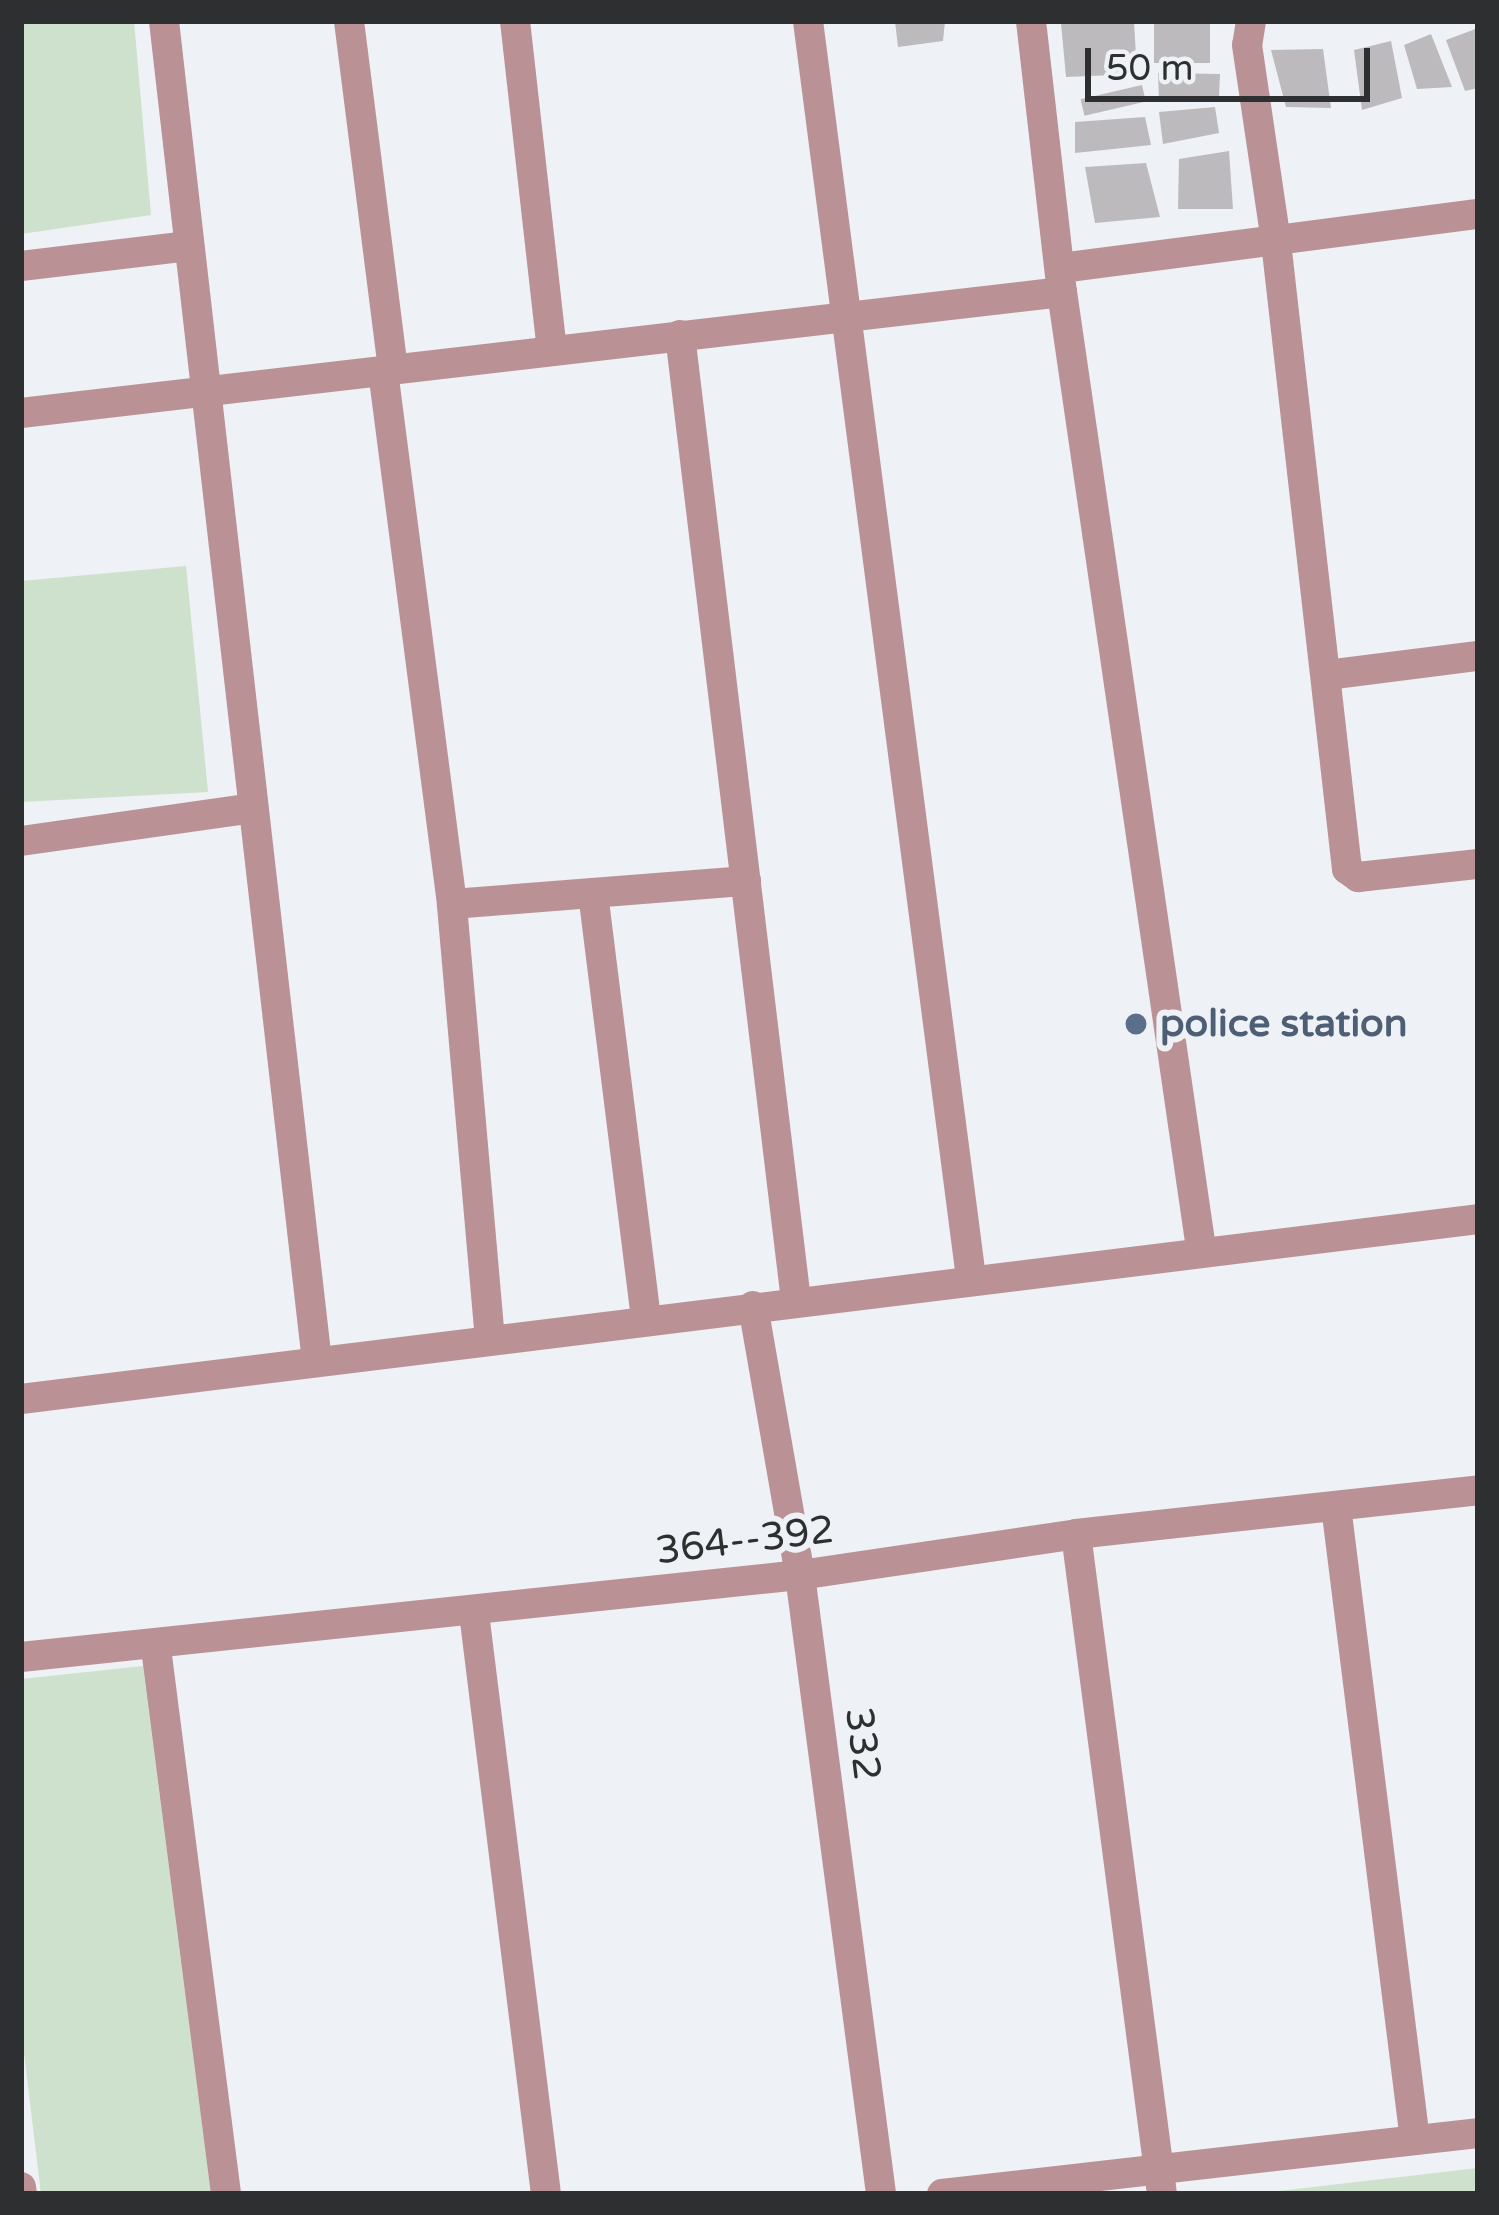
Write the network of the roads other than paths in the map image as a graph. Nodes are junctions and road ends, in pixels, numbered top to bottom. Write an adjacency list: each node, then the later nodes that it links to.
1 (164, 21): 9 (street)
2 (349, 21): 15 (street)
3 (515, 21): 14 (street)
4 (808, 21): 12 (street)
5 (1031, 21): 11 (street)
6 (1251, 21): 8 (street)
7 (1478, 214): 8 (street)
8 (1276, 242): 11 (street); 19 (street)
9 (189, 246): 10 (street); 16 (street)
10 (21, 266)
11 (1061, 280): 12 (street); 27 (street)
12 (845, 315): 13 (street); 28 (street)
13 (680, 335): 14 (street); 23 (street)
14 (552, 350): 15 (street)
15 (388, 371): 16 (street); 25 (street)
16 (206, 393): 17 (street); 20 (street)
17 (21, 413)
18 (1478, 656): 19 (street)
19 (1327, 675): 22 (street)
20 (253, 808): 21 (street); 33 (street)
21 (21, 841)
22 (1478, 864)
23 (746, 881): 24 (street); 29 (street)
24 (592, 893): 25 (street); 31 (street)
25 (452, 904): 32 (street)
26 (1478, 1219): 27 (street)
27 (1201, 1248): 28 (street)
28 (971, 1278): 29 (street)
29 (796, 1301): 30 (street)
30 (753, 1306): 31 (street); 38 (street, 332)
31 (646, 1319): 32 (street)
32 (490, 1340): 33 (street)
33 (317, 1361): 34 (street)
34 (21, 1399)
35 (1478, 1490): 36 (street, 364--392)
36 (1336, 1506): 37 (street, 364--392); 43 (street)
37 (1076, 1534): 38 (street, 364--392); 44 (street)
38 (800, 1575): 39 (street, 364--392); 47 (street, 332)
39 (473, 1613): 40 (street, 364--392); 46 (street)
40 (156, 1648): 41 (street, 364--392); 45 (street)
41 (21, 1657)
42 (1478, 2133): 43 (street)
43 (1415, 2140): 44 (street)
44 (1159, 2182): 48 (street)
45 (226, 2194)
46 (546, 2194)
47 (881, 2194)
48 (942, 2194)

